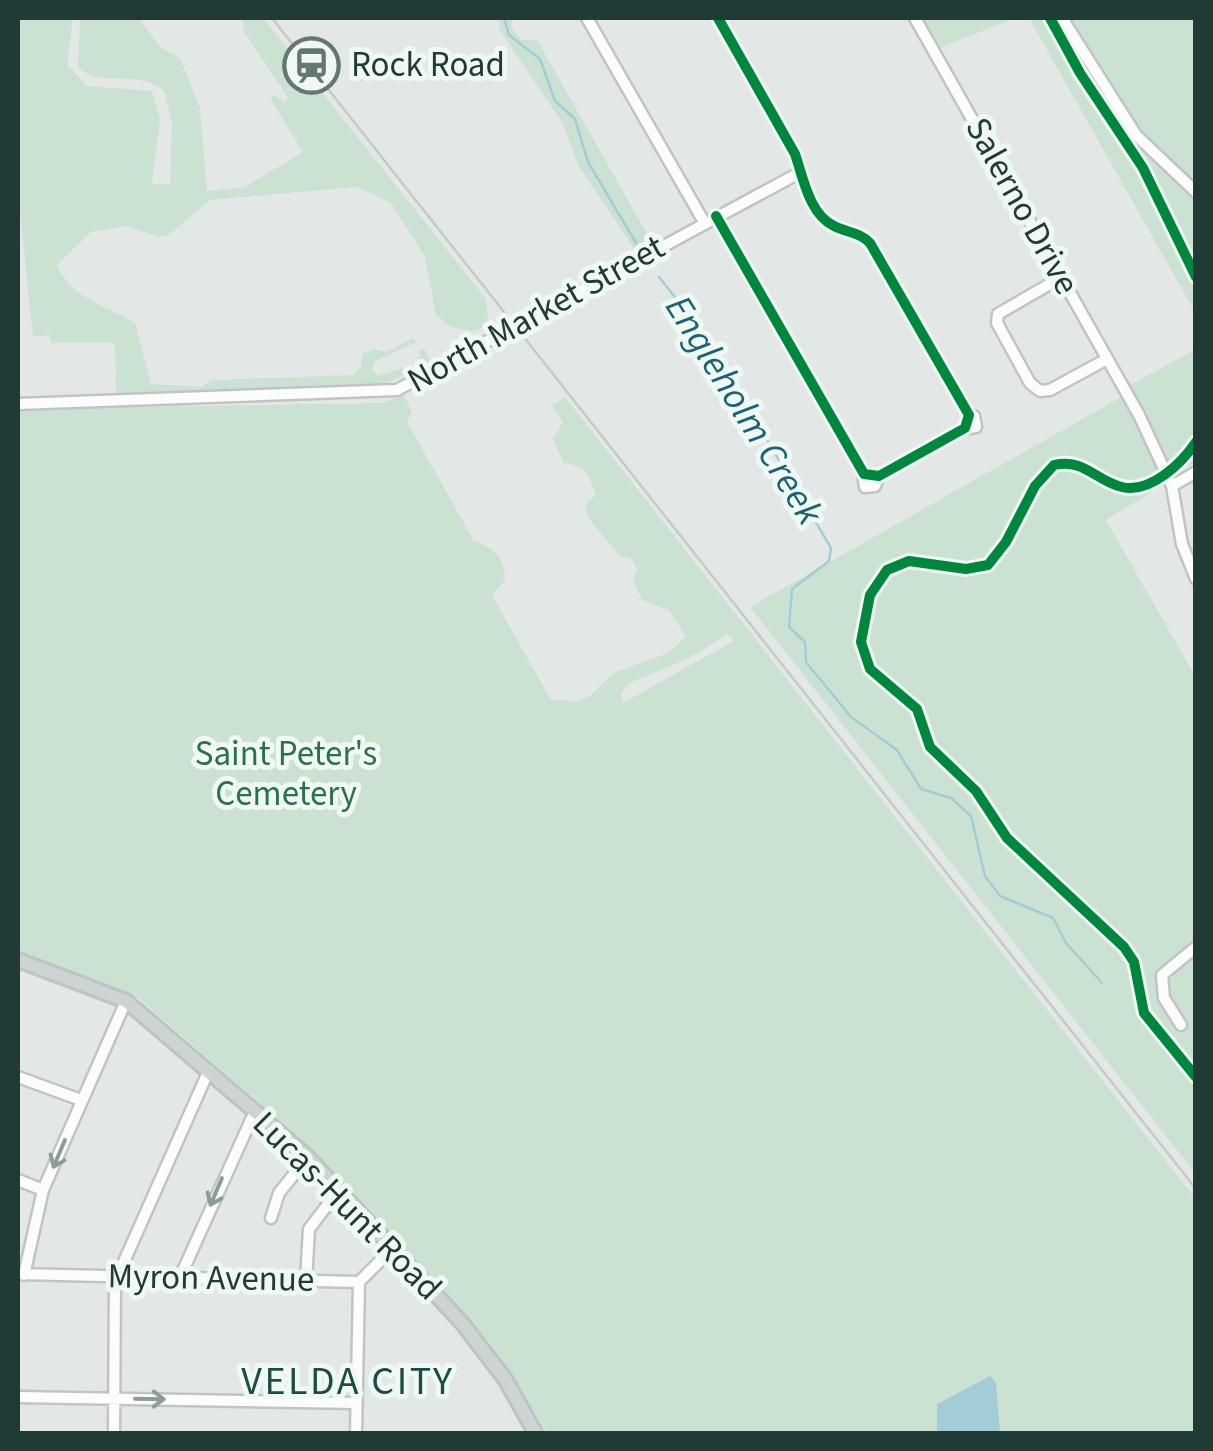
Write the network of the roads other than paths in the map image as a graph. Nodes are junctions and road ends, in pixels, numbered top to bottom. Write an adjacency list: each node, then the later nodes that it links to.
1 (587, 18): 8 (street)
2 (718, 18): 5 (street)
3 (914, 18): 9 (street, Salerno Drive)
4 (1062, 18): 6 (street)
5 (799, 173): 7 (street, North Market Street); 7 (street)
6 (1196, 192)
7 (716, 216): 8 (street, North Market Street)
8 (704, 222): 11 (street, North Market Street)
9 (1062, 277): 10 (street, Salerno Drive); 10 (street)
10 (1107, 358): 13 (street, Salerno Drive)
11 (18, 404)
12 (1196, 472): 13 (street)
13 (1172, 486): 14 (street, Salerno Drive)
14 (1196, 579)
15 (1196, 946): 18 (street)
16 (18, 960): 17 (main road, Lucas-Hunt Road)
17 (126, 1000): 19 (main road, Lucas-Hunt Road); 21 (street)
18 (1181, 1026)
19 (209, 1070): 22 (main road, Lucas-Hunt Road); 31 (street)
20 (18, 1078): 21 (street)
21 (81, 1100): 25 (street, one-way to 25)
22 (255, 1112): 23 (main road, Lucas-Hunt Road); 30 (street, one-way to 30)
23 (308, 1157): 26 (main road, Lucas-Hunt Road); 27 (street)
24 (18, 1180): 25 (street)
25 (44, 1190): 29 (street)
26 (338, 1192): 28 (main road, Lucas-Hunt Road); 32 (street)
27 (271, 1218)
28 (392, 1249): 33 (street, Myron Avenue); 39 (main road, Lucas-Hunt Road)
29 (21, 1274): 31 (street, Myron Avenue)
30 (181, 1275): 31 (street, Myron Avenue); 32 (street, Myron Avenue)
31 (118, 1276): 35 (street)
32 (306, 1281): 33 (street, Myron Avenue)
33 (360, 1282): 36 (street)
34 (18, 1397): 35 (street)
35 (114, 1398): 36 (street, one-way to 36); 37 (street)
36 (356, 1403): 38 (street)
37 (114, 1434)
38 (356, 1434)
39 (536, 1434)

